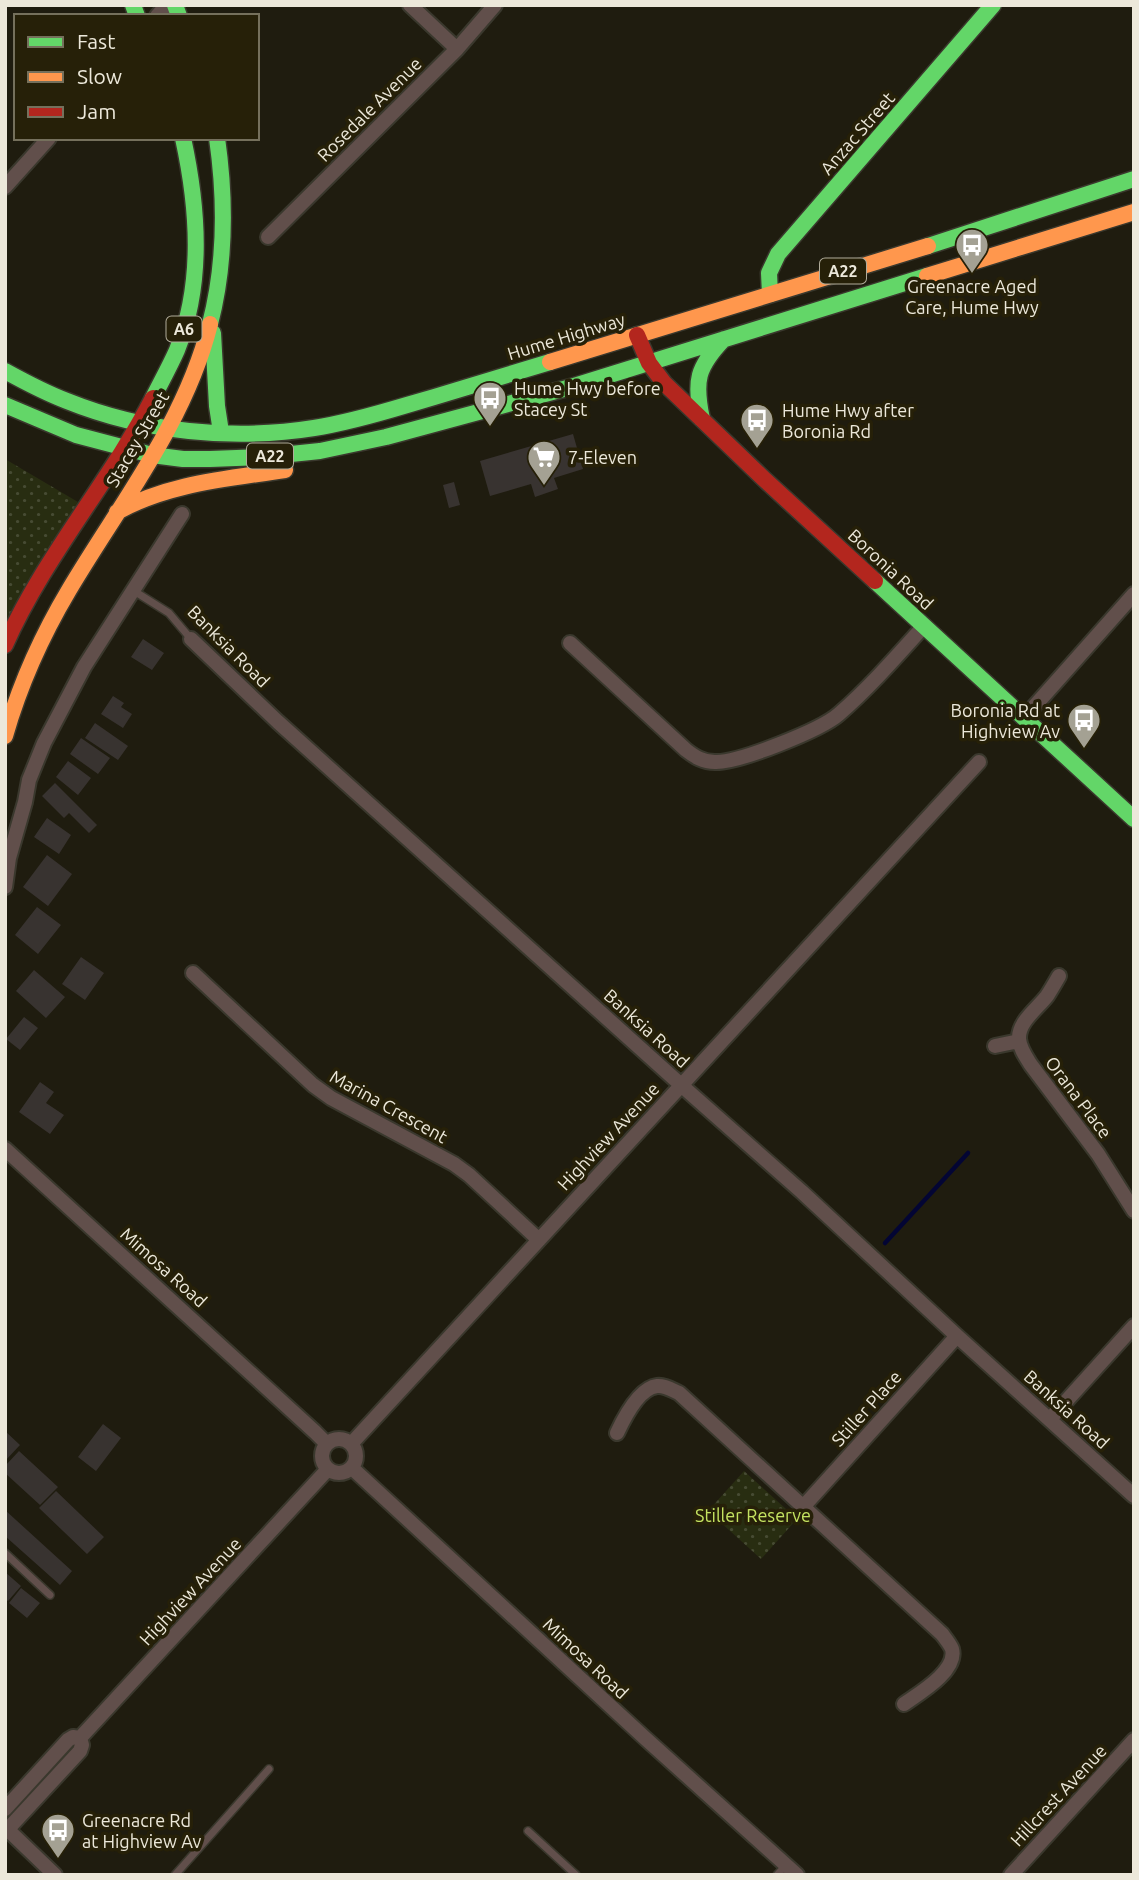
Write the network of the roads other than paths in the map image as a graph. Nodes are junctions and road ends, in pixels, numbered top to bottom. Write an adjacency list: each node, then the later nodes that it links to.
1 (410, 5): 4 (street)
2 (495, 5): 4 (street, Rosedale Avenue)
3 (993, 5): 12 (main road, Anzac Street)
4 (457, 49): 11 (street, Rosedale Avenue)
5 (47, 140): 9 (street)
6 (183, 140): 20 (main road, Stacey Street / A6)
7 (217, 140): 13 (main road, Stacey Street / A6)
8 (1134, 179): 12 (main road, Hume Highway / A22)
9 (5, 187)
10 (1134, 212): 15 (main road, A22)
11 (268, 237)
12 (770, 294): 14 (main road, Hume Highway / A22)
13 (213, 320): 21 (main road, Stacey Street / A6); 22 (main road)
14 (638, 335): 16 (main road, Boronia Road); 22 (main road, Hume Highway / A22)
15 (724, 340): 16 (main road, A22); 19 (main road)
16 (649, 363): 19 (main road, Boronia Road); 23 (main road, A22)
17 (5, 371): 20 (main road, Hume Highway / A22)
18 (5, 405): 24 (main road, A22)
19 (702, 419): 30 (main road, Boronia Road)
20 (139, 424): 21 (main road, Hume Highway / A22); 24 (main road, Stacey Street / A6)
21 (168, 428): 22 (main road, Hume Highway / A22); 25 (main road, Stacey Street / A6)
22 (221, 432)
23 (386, 437): 25 (main road, A22); 26 (main road)
24 (124, 449): 25 (main road, A22); 33 (main road, Stacey Street / A6)
25 (152, 455): 26 (main road, Stacey Street / A6)
26 (117, 512): 35 (main road, Stacey Street / A6)
27 (182, 514): 28 (street)
28 (134, 591): 31 (lane, Banksia Road); 38 (street)
29 (1134, 594): 34 (street)
30 (924, 626): 32 (street); 34 (main road, Boronia Road)
31 (191, 639): 43 (street, Banksia Road)
32 (570, 643)
33 (5, 645)
34 (1024, 718): 37 (main road, Boronia Road)
35 (5, 736)
36 (979, 762): 43 (street, Highview Avenue)
37 (1134, 819)
38 (5, 887)
39 (193, 973): 46 (street, Marina Crescent)
40 (1059, 976): 41 (street)
41 (1019, 1041): 42 (street); 45 (street, Orana Place)
42 (995, 1046)
43 (681, 1085): 46 (street, Highview Avenue); 48 (street, Banksia Road)
44 (5, 1149): 51 (street, Mimosa Road)
45 (1134, 1211)
46 (539, 1240): 52 (street, Highview Avenue)
47 (1134, 1326): 49 (street)
48 (957, 1336): 49 (street, Banksia Road); 56 (street, Stiller Place)
49 (1050, 1419): 55 (street, Banksia Road)
50 (617, 1433): 56 (street)
51 (327, 1444): 52 (street); 54 (street)
52 (351, 1444): 53 (street)
53 (352, 1468): 54 (street); 66 (street, Mimosa Road)
54 (328, 1469): 60 (street, Highview Avenue)
55 (1134, 1496)
56 (803, 1507): 59 (street)
57 (5, 1553): 58 (lane)
58 (50, 1595)
59 (904, 1704)
60 (80, 1738): 63 (street, Highview Avenue); 64 (street, Highview Avenue)
61 (1134, 1740): 70 (street, Hillcrest Avenue)
62 (269, 1769): 68 (lane)
63 (5, 1809)
64 (6, 1828): 67 (street)
65 (528, 1831): 69 (lane)
66 (786, 1872)
67 (51, 1873)
68 (175, 1875)
69 (576, 1875)
70 (1011, 1875)

